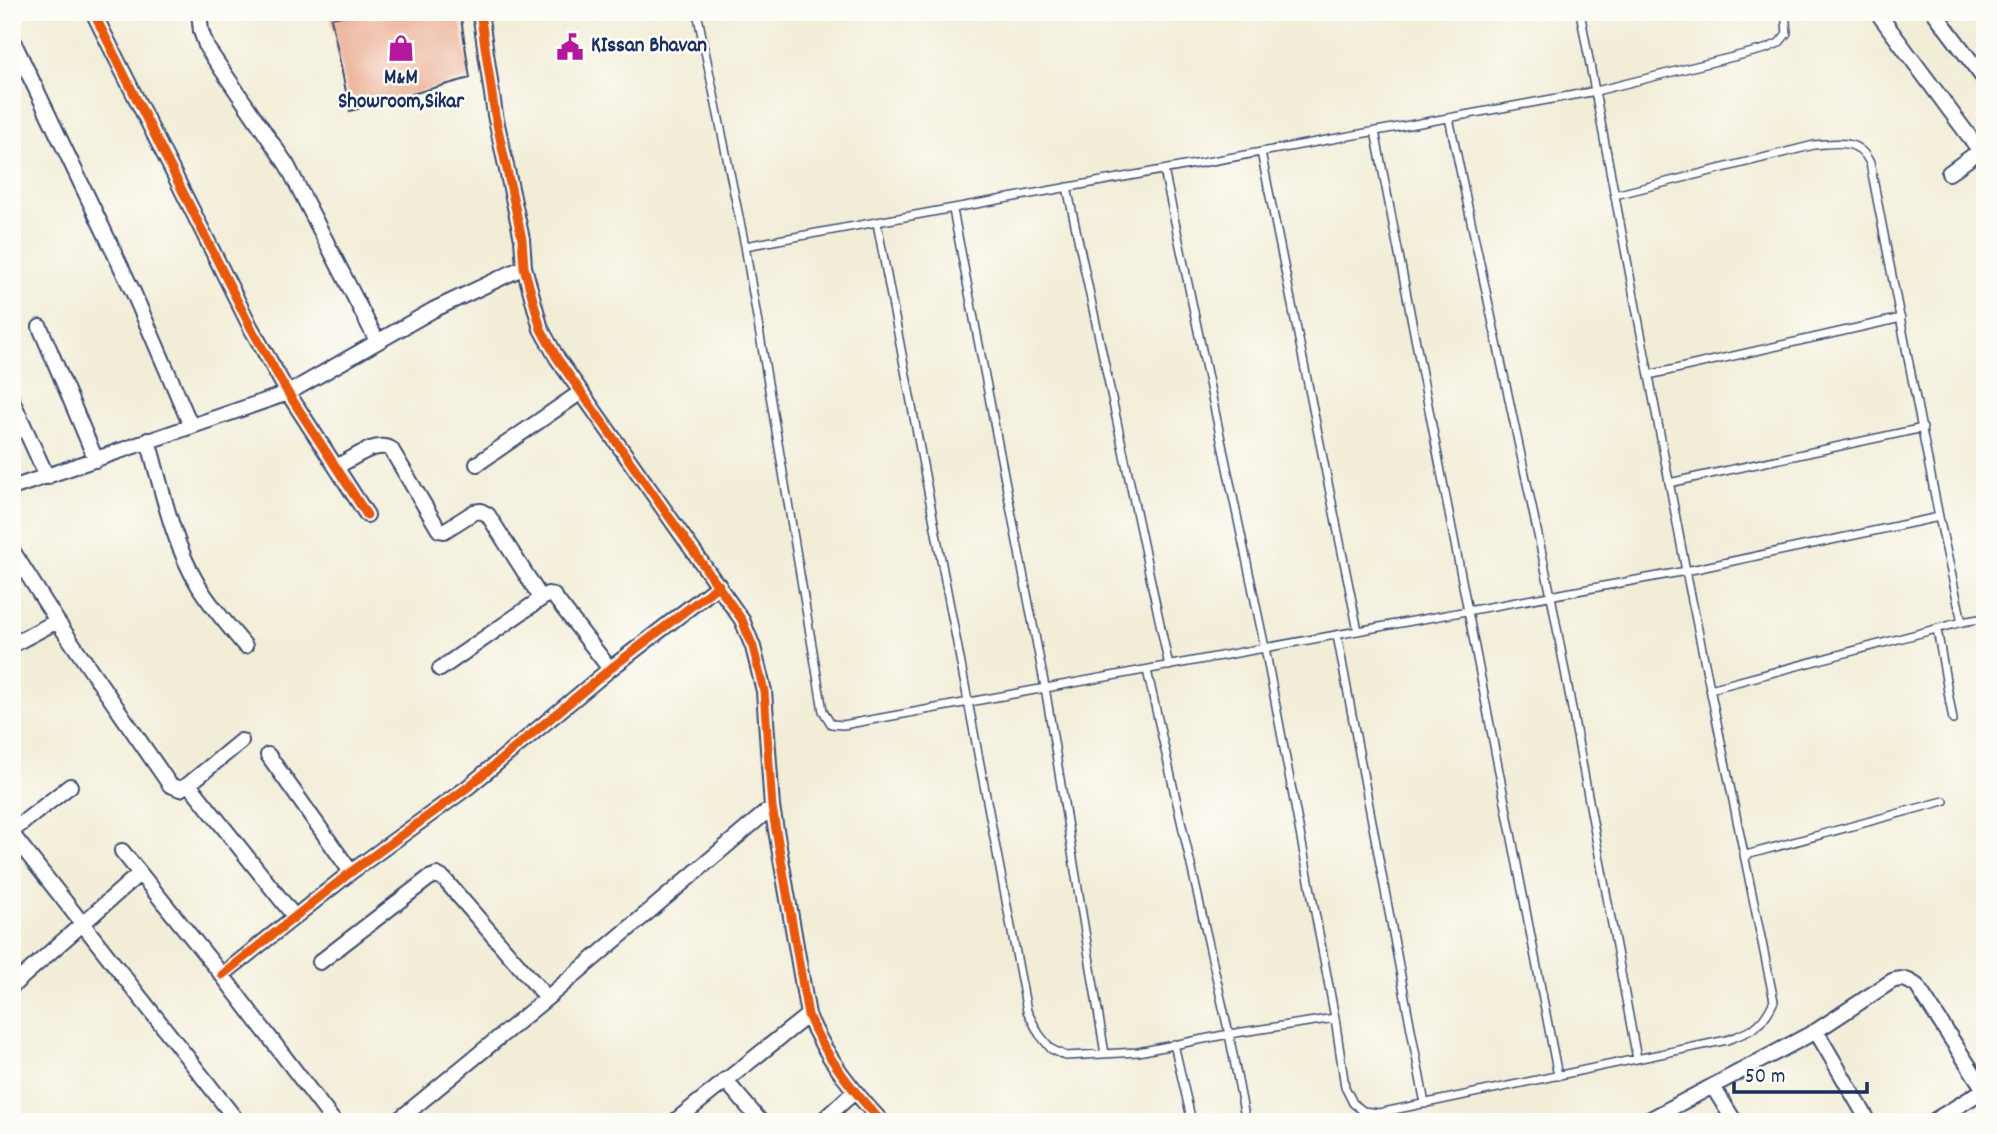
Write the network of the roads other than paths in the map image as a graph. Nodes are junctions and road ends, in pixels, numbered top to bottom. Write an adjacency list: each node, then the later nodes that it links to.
1 (93, 12): 29 (street)
2 (199, 12): 26 (street)
3 (480, 12): 23 (street)
4 (697, 12): 22 (lane)
5 (1580, 12): 11 (lane)
6 (1785, 12): 11 (lane)
7 (1877, 12): 14 (street)
8 (1934, 12): 10 (street)
9 (12, 39): 31 (street)
10 (1985, 80)
11 (1596, 91): 12 (lane); 19 (lane)
12 (1449, 118): 13 (lane); 45 (lane)
13 (1375, 131): 15 (lane); 47 (lane)
14 (1982, 149): 17 (street)
15 (1261, 152): 16 (lane); 52 (lane)
16 (1164, 170): 18 (lane); 56 (lane)
17 (1949, 173)
18 (1067, 187): 20 (lane); 57 (lane)
19 (1615, 195): 24 (lane); 27 (lane)
20 (953, 210): 21 (lane); 61 (lane)
21 (877, 223): 22 (lane); 63 (lane)
22 (746, 246): 63 (lane)
23 (524, 267): 26 (street); 28 (street)
24 (1901, 317): 27 (lane); 32 (lane)
25 (40, 327): 34 (street)
26 (377, 341): 29 (street)
27 (1649, 375): 38 (lane)
28 (581, 392): 35 (street); 44 (street)
29 (288, 393): 31 (street); 36 (street)
30 (12, 400): 37 (street)
31 (191, 426): 33 (street)
32 (1923, 428): 38 (lane); 41 (lane)
33 (148, 440): 34 (street); 55 (street)
34 (96, 460): 37 (street)
35 (477, 464)
36 (336, 467): 40 (street); 46 (street)
37 (47, 477): 39 (street)
38 (1669, 483): 43 (lane)
39 (12, 488)
40 (367, 515)
41 (1939, 517): 43 (lane); 50 (lane)
42 (12, 550): 49 (street)
43 (1686, 571): 45 (lane); 62 (lane)
44 (719, 585): 59 (street); 70 (street)
45 (1551, 596): 47 (lane); 88 (lane)
46 (541, 598): 58 (street); 59 (street)
47 (1468, 611): 52 (lane); 89 (lane)
48 (1985, 618): 50 (lane)
49 (57, 621): 54 (street); 67 (street)
50 (1962, 622): 51 (lane)
51 (1937, 629): 62 (lane); 64 (lane)
52 (1357, 631): 53 (lane)
53 (1337, 635): 56 (lane); 94 (lane)
54 (12, 645)
55 (245, 646)
56 (1265, 648): 57 (lane); 83 (lane)
57 (1169, 666): 60 (lane)
58 (440, 669)
59 (610, 669): 74 (street)
60 (1147, 670): 61 (lane); 85 (lane)
61 (1045, 687): 63 (lane); 87 (lane)
62 (1710, 689): 73 (lane)
63 (968, 702): 87 (lane)
64 (1953, 720)
65 (241, 741): 67 (street)
66 (268, 755): 74 (street)
67 (189, 784): 76 (street)
68 (70, 786): 71 (street)
69 (1944, 802): 73 (lane)
70 (772, 807): 81 (street); 82 (street)
71 (12, 832): 77 (street)
72 (122, 851): 75 (street)
73 (1746, 855): 88 (lane)
74 (351, 872): 76 (street)
75 (140, 873): 77 (street); 79 (street)
76 (295, 916): 79 (street)
77 (83, 923): 80 (street); 95 (street)
78 (320, 962): 81 (street)
79 (222, 975): 96 (street)
80 (12, 986)
81 (547, 998): 97 (street)
82 (808, 1015): 90 (street); 93 (street)
83 (1335, 1018): 85 (lane); 94 (lane)
84 (1816, 1031): 91 (street); 92 (street); 106 (street)
85 (1229, 1034): 86 (lane); 103 (lane)
86 (1174, 1044): 87 (lane); 102 (lane)
87 (1105, 1054)
88 (1637, 1059): 89 (lane)
89 (1558, 1076): 94 (lane)
90 (725, 1080): 98 (street); 99 (street)
91 (1713, 1087): 104 (street); 105 (street)
92 (1984, 1091): 107 (street)
93 (854, 1092): 100 (street); 101 (street)
94 (1425, 1104)
95 (238, 1122)
96 (334, 1122)
97 (396, 1122)
98 (674, 1122)
99 (761, 1122)
100 (821, 1122)
101 (882, 1122)
102 (1192, 1122)
103 (1246, 1122)
104 (1645, 1122)
105 (1735, 1122)
106 (1869, 1122)
107 (1932, 1122)

